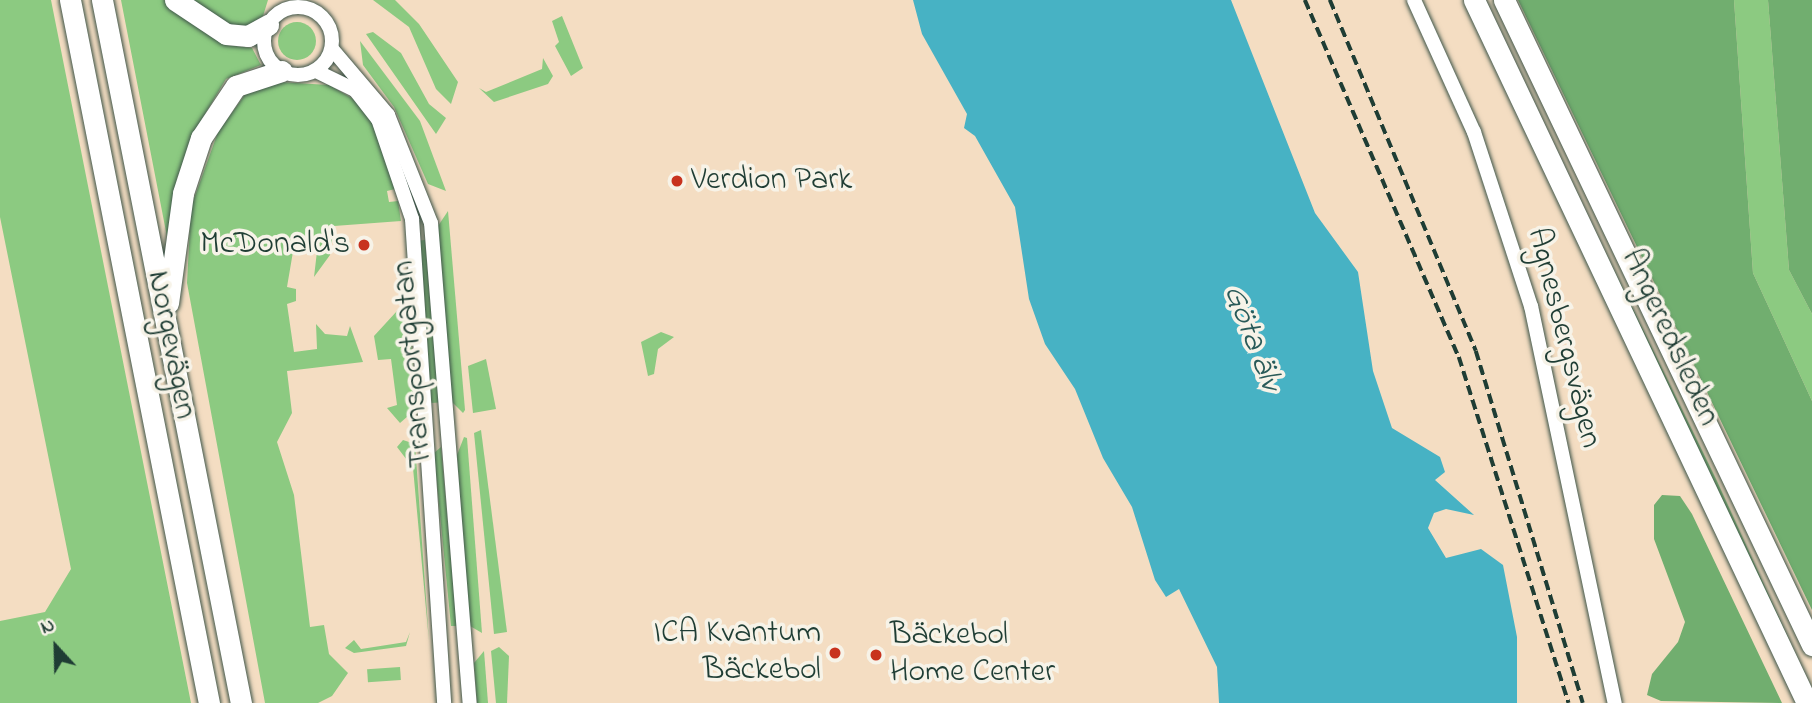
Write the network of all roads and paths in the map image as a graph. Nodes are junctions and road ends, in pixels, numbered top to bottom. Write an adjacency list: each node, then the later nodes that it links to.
1 (70, 0): 15 (highway, Norgevägen)
2 (102, 0): 13 (highway, Norgevägen)
3 (175, 0): 9 (highway)
4 (275, 0): 9 (street)
5 (1414, 0): 19 (street, Agnesbergsvägen)
6 (1474, 0): 20 (highway, Angeredsleden)
7 (1504, 0): 14 (highway, Angeredsleden)
8 (296, 4): 9 (street, Transportgatan); 10 (street, Transportgatan)
9 (271, 22): 11 (street)
10 (332, 49): 12 (street); 18 (street, Transportgatan)
11 (282, 71): 12 (street, Transportgatan); 13 (highway)
12 (316, 71): 17 (street, Transportgatan)
13 (166, 322): 16 (highway, Norgevägen)
14 (1812, 645)
15 (209, 703)
16 (241, 703)
17 (444, 703)
18 (470, 703)
19 (1615, 703)
20 (1807, 703)

